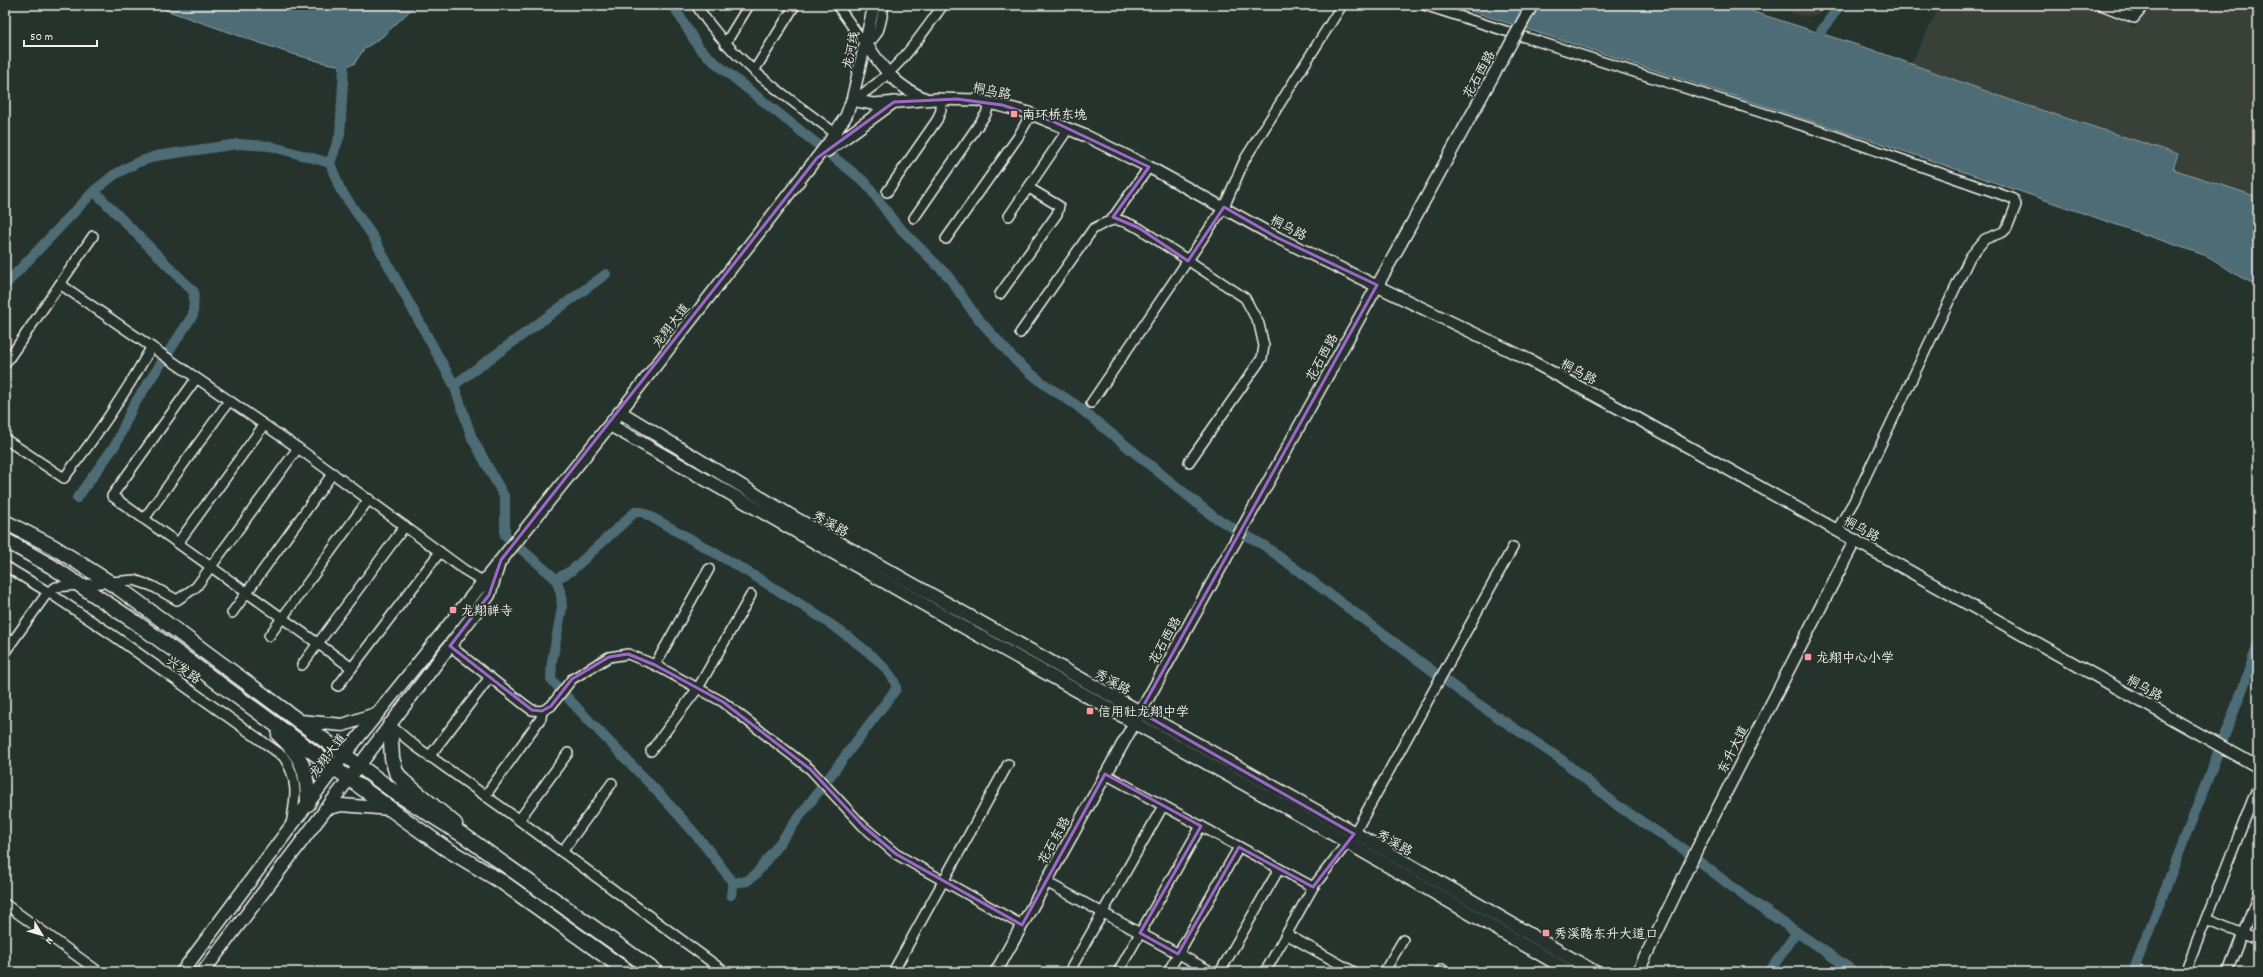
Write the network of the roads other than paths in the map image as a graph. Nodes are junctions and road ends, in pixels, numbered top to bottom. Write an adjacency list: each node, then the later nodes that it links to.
1 (696, 5): 14 (street)
2 (749, 5): 14 (street)
3 (795, 5): 15 (street)
4 (836, 5): 13 (street)
5 (874, 5): 13 (street, 龙河线)
6 (884, 5): 13 (street)
7 (943, 5): 16 (street)
8 (1342, 5): 29 (street)
9 (1424, 5): 56 (street)
10 (1532, 5): 37 (street, 花石西路, bridge)
11 (2101, 5): 12 (street)
12 (2145, 5)
13 (866, 43): 16 (street); 18 (street, 龙河线)
14 (725, 44): 15 (street)
15 (754, 71): 24 (street)
16 (889, 74): 18 (street); 19 (street)
17 (941, 99): 19 (street, 桐乌路); 21 (street, 桐乌路); 28 (street)
18 (852, 100): 20 (street, 桐乌路); 24 (street, 龙翔大道)
19 (928, 100): 20 (street, 桐乌路)
20 (894, 102): 25 (street)
21 (990, 102): 22 (street, 桐乌路); 31 (street)
22 (1031, 114): 23 (street, 桐乌路); 34 (street)
23 (1068, 129): 26 (street, 桐乌路); 27 (street)
24 (832, 137): 25 (street, 龙翔大道)
25 (816, 158): 45 (street, 龙翔大道)
26 (1149, 167): 29 (street, 桐乌路); 32 (street)
27 (1029, 188): 30 (street); 38 (street)
28 (887, 192)
29 (1224, 208): 35 (street); 37 (street, 桐乌路)
30 (1009, 216)
31 (914, 218)
32 (1112, 218): 35 (street); 39 (street)
33 (93, 236): 36 (street)
34 (946, 239)
35 (1188, 260): 44 (street); 50 (street)
36 (60, 284): 40 (street); 41 (street)
37 (1377, 285): 56 (street, 桐乌路); 86 (street, 花石西路)
38 (1000, 294)
39 (1020, 333)
40 (153, 349): 42 (street); 48 (street)
41 (5, 364)
42 (196, 379): 43 (street); 53 (street)
43 (229, 401): 46 (street); 53 (street)
44 (1091, 403)
45 (620, 412): 47 (main road, 龙翔大道); 86 (main road, 秀溪路)
46 (264, 425): 49 (street); 59 (street)
47 (610, 425): 66 (main road, 龙翔大道); 86 (main road, 秀溪路)
48 (5, 439)
49 (298, 448): 51 (street); 63 (street)
50 (1190, 462)
51 (333, 473): 52 (street); 69 (street)
52 (369, 499): 55 (street); 72 (street)
53 (144, 519): 59 (street)
54 (5, 522): 65 (main road)
55 (405, 526): 61 (street); 74 (street)
56 (1837, 530): 58 (street, 桐乌路)
57 (5, 540): 67 (main road)
58 (1855, 540): 95 (street, 桐乌路); 146 (street, 东升大道)
59 (178, 543): 63 (street)
60 (1513, 547): 110 (street)
61 (440, 552): 66 (street); 79 (street)
62 (5, 566): 68 (street, 兴发路)
63 (211, 567): 65 (street); 69 (street)
64 (709, 569): 78 (street)
65 (108, 581): 67 (street); 87 (main road)
66 (487, 584): 75 (main road, 龙翔大道); 85 (main road, 龙翔大道)
67 (79, 585): 68 (street); 81 (main road)
68 (48, 592): 76 (street); 107 (street, 兴发路)
69 (247, 593): 71 (street); 72 (street)
70 (751, 595): 83 (street)
71 (232, 613)
72 (282, 618): 73 (street); 74 (street)
73 (270, 636)
74 (318, 644): 77 (street); 79 (street)
75 (450, 646): 80 (street); 88 (main road, 龙翔大道)
76 (5, 652)
77 (302, 665)
78 (655, 665): 83 (street); 84 (street)
79 (352, 668): 82 (street)
80 (490, 677): 84 (street); 92 (street)
81 (223, 686): 96 (main road); 102 (main road)
82 (338, 686)
83 (698, 688): 89 (street); 114 (street)
84 (542, 711): 101 (street)
85 (376, 714): 87 (main road); 91 (main road, 龙翔大道)
86 (1137, 717): 97 (street, 花石东路); 110 (main road, 秀溪路)
87 (300, 721): 91 (main road)
88 (390, 725): 92 (street); 94 (main road, 龙翔大道); 109 (main road)
89 (651, 751)
90 (568, 753): 106 (street)
91 (345, 754): 94 (main road); 96 (main road, 龙翔大道)
92 (429, 756): 101 (street)
93 (1008, 764): 114 (street)
94 (359, 765): 98 (main road, 龙翔大道); 109 (main road)
95 (2258, 767)
96 (335, 768): 98 (main road); 102 (main road, 龙翔大道)
97 (1106, 774): 103 (street); 115 (street, 花石东路)
98 (349, 778): 104 (main road, 龙翔大道); 105 (main road)
99 (612, 783): 112 (street)
100 (2258, 786): 120 (street)
101 (485, 796): 106 (street)
102 (308, 804): 107 (main road, 龙翔大道)
103 (1163, 806): 108 (street); 119 (street)
104 (325, 809): 105 (main road); 131 (main road, 龙翔大道)
105 (390, 809): 132 (main road)
106 (518, 820): 112 (street)
107 (291, 826): 130 (main road, 龙翔大道)
108 (1200, 826): 111 (street); 122 (street)
109 (466, 837): 133 (main road)
110 (1351, 839): 116 (street); 144 (main road, 秀溪路); 145 (main road, 秀溪路)
111 (1239, 847): 113 (street); 127 (street)
112 (562, 852): 134 (street)
113 (1279, 869): 116 (street); 141 (street)
114 (943, 881): 121 (street); 135 (street)
115 (1046, 882): 119 (street); 121 (street, 花石东路)
116 (1313, 887): 123 (street)
117 (2258, 894): 124 (street)
118 (5, 904): 129 (street)
119 (1103, 913): 122 (street); 137 (street)
120 (2206, 919): 124 (street); 147 (street)
121 (1022, 925): 136 (street, 花石东路)
122 (1140, 933): 127 (street); 138 (street)
123 (1286, 934): 128 (street); 142 (street)
124 (2242, 934): 126 (street); 148 (street)
125 (1403, 940): 143 (street)
126 (2258, 940)
127 (1178, 954): 139 (street); 140 (street)
128 (1348, 971)
129 (99, 972)
130 (182, 972)
131 (203, 972)
132 (628, 972)
133 (656, 972)
134 (725, 972)
135 (893, 972)
136 (996, 972)
137 (1070, 972)
138 (1118, 972)
139 (1168, 972)
140 (1212, 972)
141 (1220, 972)
142 (1265, 972)
143 (1383, 972)
144 (1571, 972)
145 (1595, 972)
146 (1638, 972)
147 (2185, 972)
148 (2228, 972)

